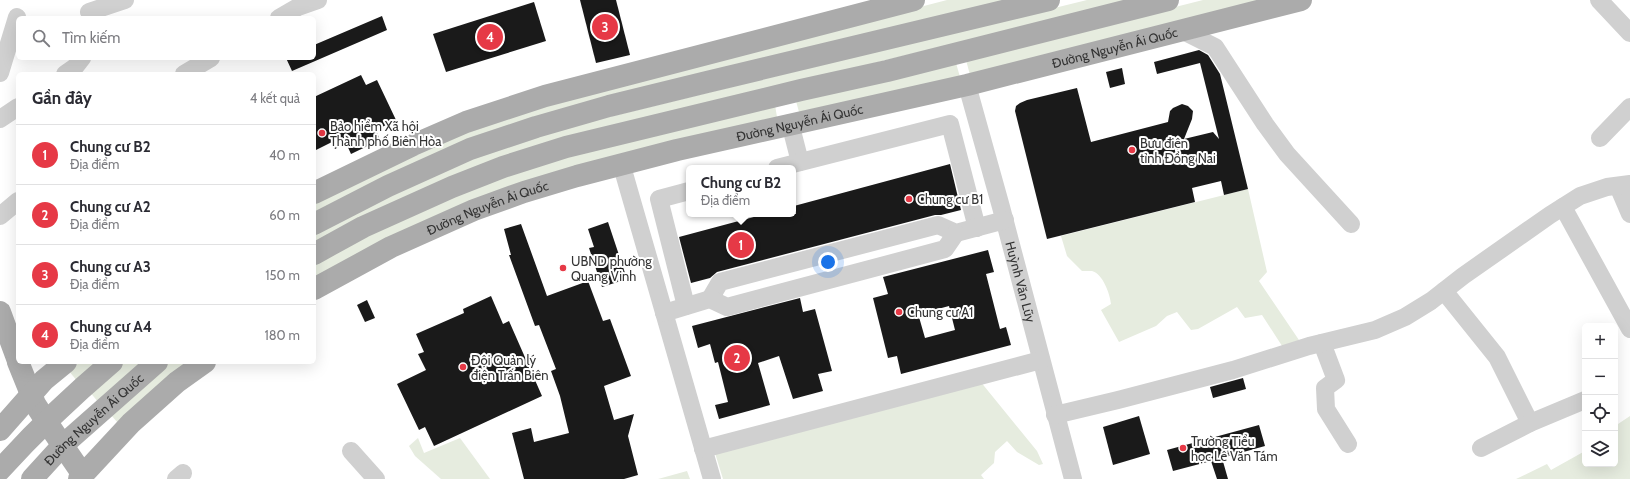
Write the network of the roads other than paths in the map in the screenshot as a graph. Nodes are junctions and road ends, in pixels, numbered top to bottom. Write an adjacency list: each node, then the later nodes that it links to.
1 (125, 0): 9 (street)
2 (318, 0): 10 (street)
3 (914, 0): 8 (main road)
4 (1049, 0): 38 (main road)
5 (1168, 0): 14 (main road)
6 (1301, 0): 12 (main road, Đường Nguyễn Ái Quốc)
7 (1599, 0): 13 (street)
8 (870, 5): 31 (main road)
9 (88, 10)
10 (283, 16)
11 (16, 20): 19 (street)
12 (1183, 31): 20 (main road, Đường Nguyễn Ái Quốc); 39 (street)
13 (1630, 33)
14 (959, 53): 20 (main road); 21 (main road)
15 (80, 60): 17 (street)
16 (208, 60): 18 (street)
17 (68, 72)
18 (188, 72)
19 (0, 73)
20 (967, 85): 25 (main road, Đường Nguyễn Ái Quốc); 37 (street, Huỳnh Văn Lũy)
21 (783, 95): 25 (main road); 42 (main road)
22 (1630, 107): 26 (street)
23 (16, 108): 24 (street)
24 (0, 119)
25 (790, 124): 27 (street); 28 (main road, Đường Nguyễn Ái Quốc)
26 (1600, 138)
27 (800, 162): 29 (street); 40 (street)
28 (621, 163): 43 (main road, Đường Nguyễn Ái Quốc); 48 (street)
29 (788, 165)
30 (1624, 185): 34 (street); 35 (street)
31 (316, 192)
32 (686, 192): 46 (street)
33 (16, 203): 36 (street)
34 (1562, 207): 44 (street); 49 (street)
35 (1630, 214)
36 (0, 216)
37 (1005, 220): 40 (street); 52 (street, Huỳnh Văn Lũy)
38 (316, 223)
39 (1351, 224)
40 (977, 228): 41 (street)
41 (956, 233): 45 (street); 45 (street)
42 (316, 253)
43 (316, 288)
44 (1444, 291): 50 (street); 62 (street)
45 (710, 299): 46 (street)
46 (686, 306): 48 (street)
47 (0, 312): 51 (main road)
48 (664, 313): 67 (street)
49 (1630, 329)
50 (1322, 343): 60 (street); 64 (street)
51 (16, 356)
52 (1040, 360): 60 (street, Huỳnh Văn Lũy); 67 (street)
53 (19, 364): 58 (main road)
54 (64, 364): 58 (main road)
55 (110, 364): 61 (main road)
56 (154, 364): 65 (main road, Đường Nguyễn Ái Quốc)
57 (202, 364): 70 (main road, Đường Nguyễn Ái Quốc)
58 (31, 394): 61 (main road); 63 (main road)
59 (1582, 401): 62 (street)
60 (1055, 415): 74 (street, Huỳnh Văn Lũy)
61 (46, 421): 65 (main road); 69 (main road)
62 (1530, 423): 66 (street)
63 (0, 430)
64 (1348, 444)
65 (63, 445): 70 (main road); 71 (main road, Đường Nguyễn Ái Quốc)
66 (1481, 448)
67 (703, 450): 73 (street)
68 (351, 451): 72 (street)
69 (0, 470)
70 (82, 478)
71 (32, 479)
72 (376, 479)
73 (712, 479)
74 (1073, 479)

